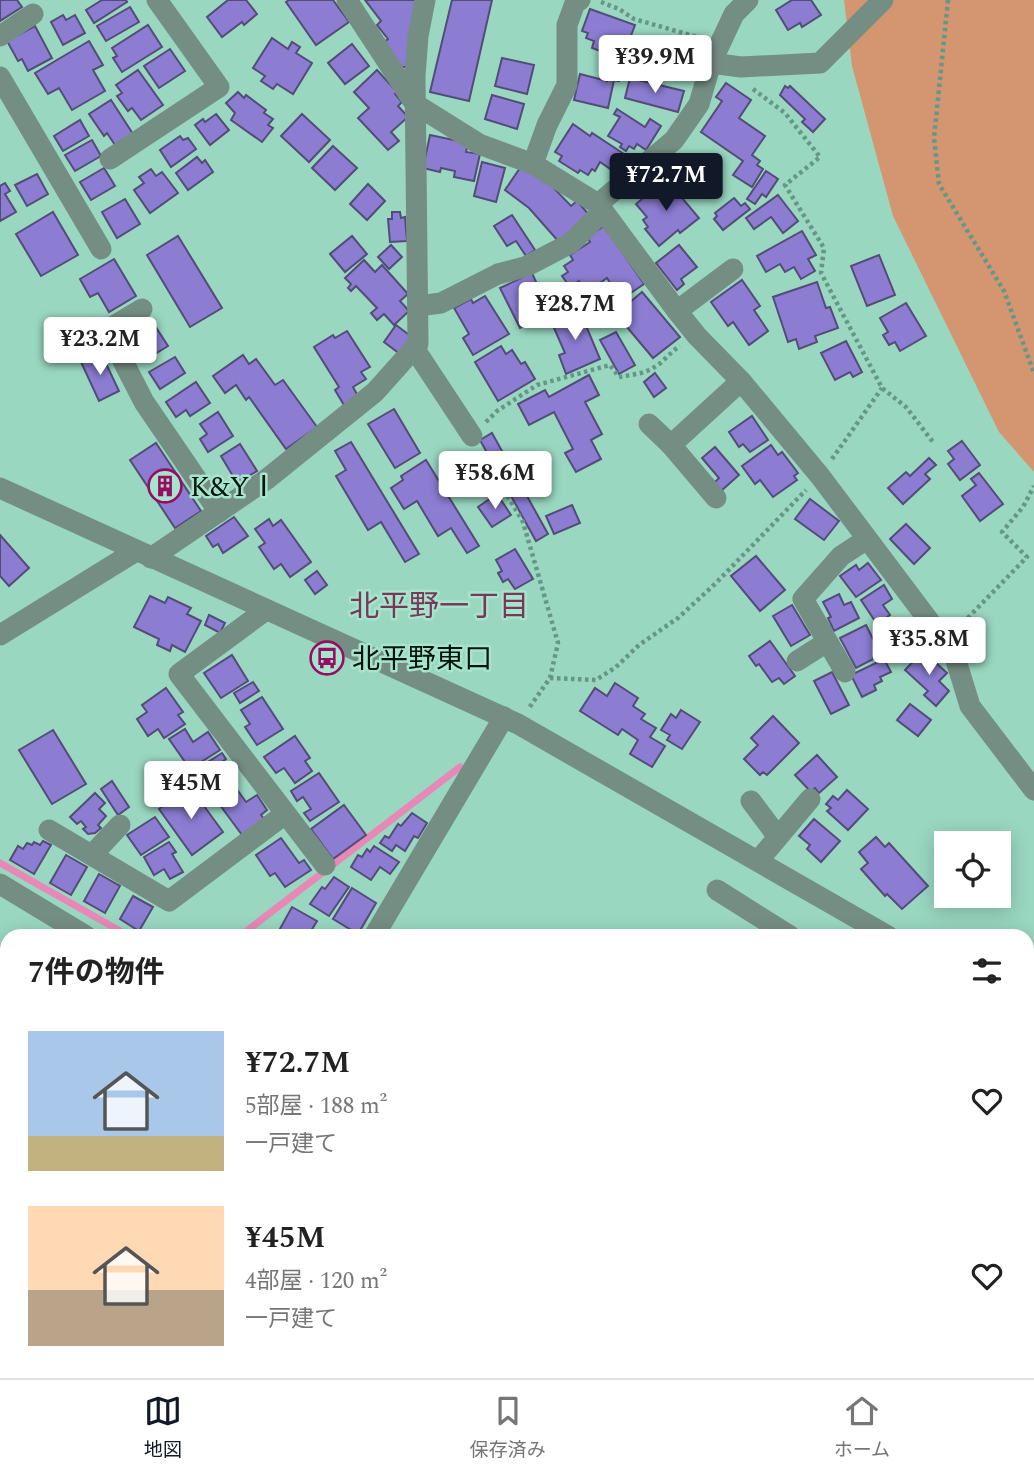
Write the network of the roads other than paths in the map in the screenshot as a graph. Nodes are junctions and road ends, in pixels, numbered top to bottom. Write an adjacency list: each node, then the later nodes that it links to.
1 (157, 0): 12 (street)
2 (347, 0): 11 (street)
3 (425, 0): 11 (street)
4 (580, 0): 13 (street)
5 (748, 0): 9 (street)
6 (883, 0): 9 (street)
7 (33, 14): 8 (street)
8 (0, 36)
9 (721, 64): 14 (street)
10 (0, 77): 15 (street)
11 (415, 104): 13 (street); 17 (street)
12 (110, 159)
13 (533, 164): 14 (street)
14 (601, 208): 17 (street); 19 (street)
15 (101, 249)
16 (733, 269): 19 (street)
17 (418, 306): 20 (street)
18 (142, 309): 27 (street)
19 (677, 311): 21 (street)
20 (414, 348): 23 (street); 27 (street)
21 (741, 381): 24 (street); 28 (street)
22 (649, 424): 24 (street)
23 (472, 436)
24 (671, 446): 26 (street)
25 (0, 488): 29 (street)
26 (716, 498)
27 (219, 512): 29 (street)
28 (867, 539): 32 (street); 36 (street)
29 (144, 554): 30 (street); 31 (street)
30 (266, 610): 35 (street); 39 (street)
31 (0, 635)
32 (827, 642): 33 (street); 34 (street)
33 (797, 661)
34 (845, 672)
35 (511, 720): 44 (street); 49 (street)
36 (1034, 790)
37 (810, 799): 42 (street)
38 (751, 801): 42 (street)
39 (285, 814): 43 (street); 45 (street)
40 (120, 825): 43 (street)
41 (49, 830): 43 (street)
42 (778, 837): 44 (street)
43 (92, 855)
44 (758, 861): 51 (street)
45 (325, 865)
46 (0, 884): 48 (street)
47 (717, 890): 50 (street)
48 (74, 929)
49 (378, 929)
50 (779, 929)
51 (876, 929)

